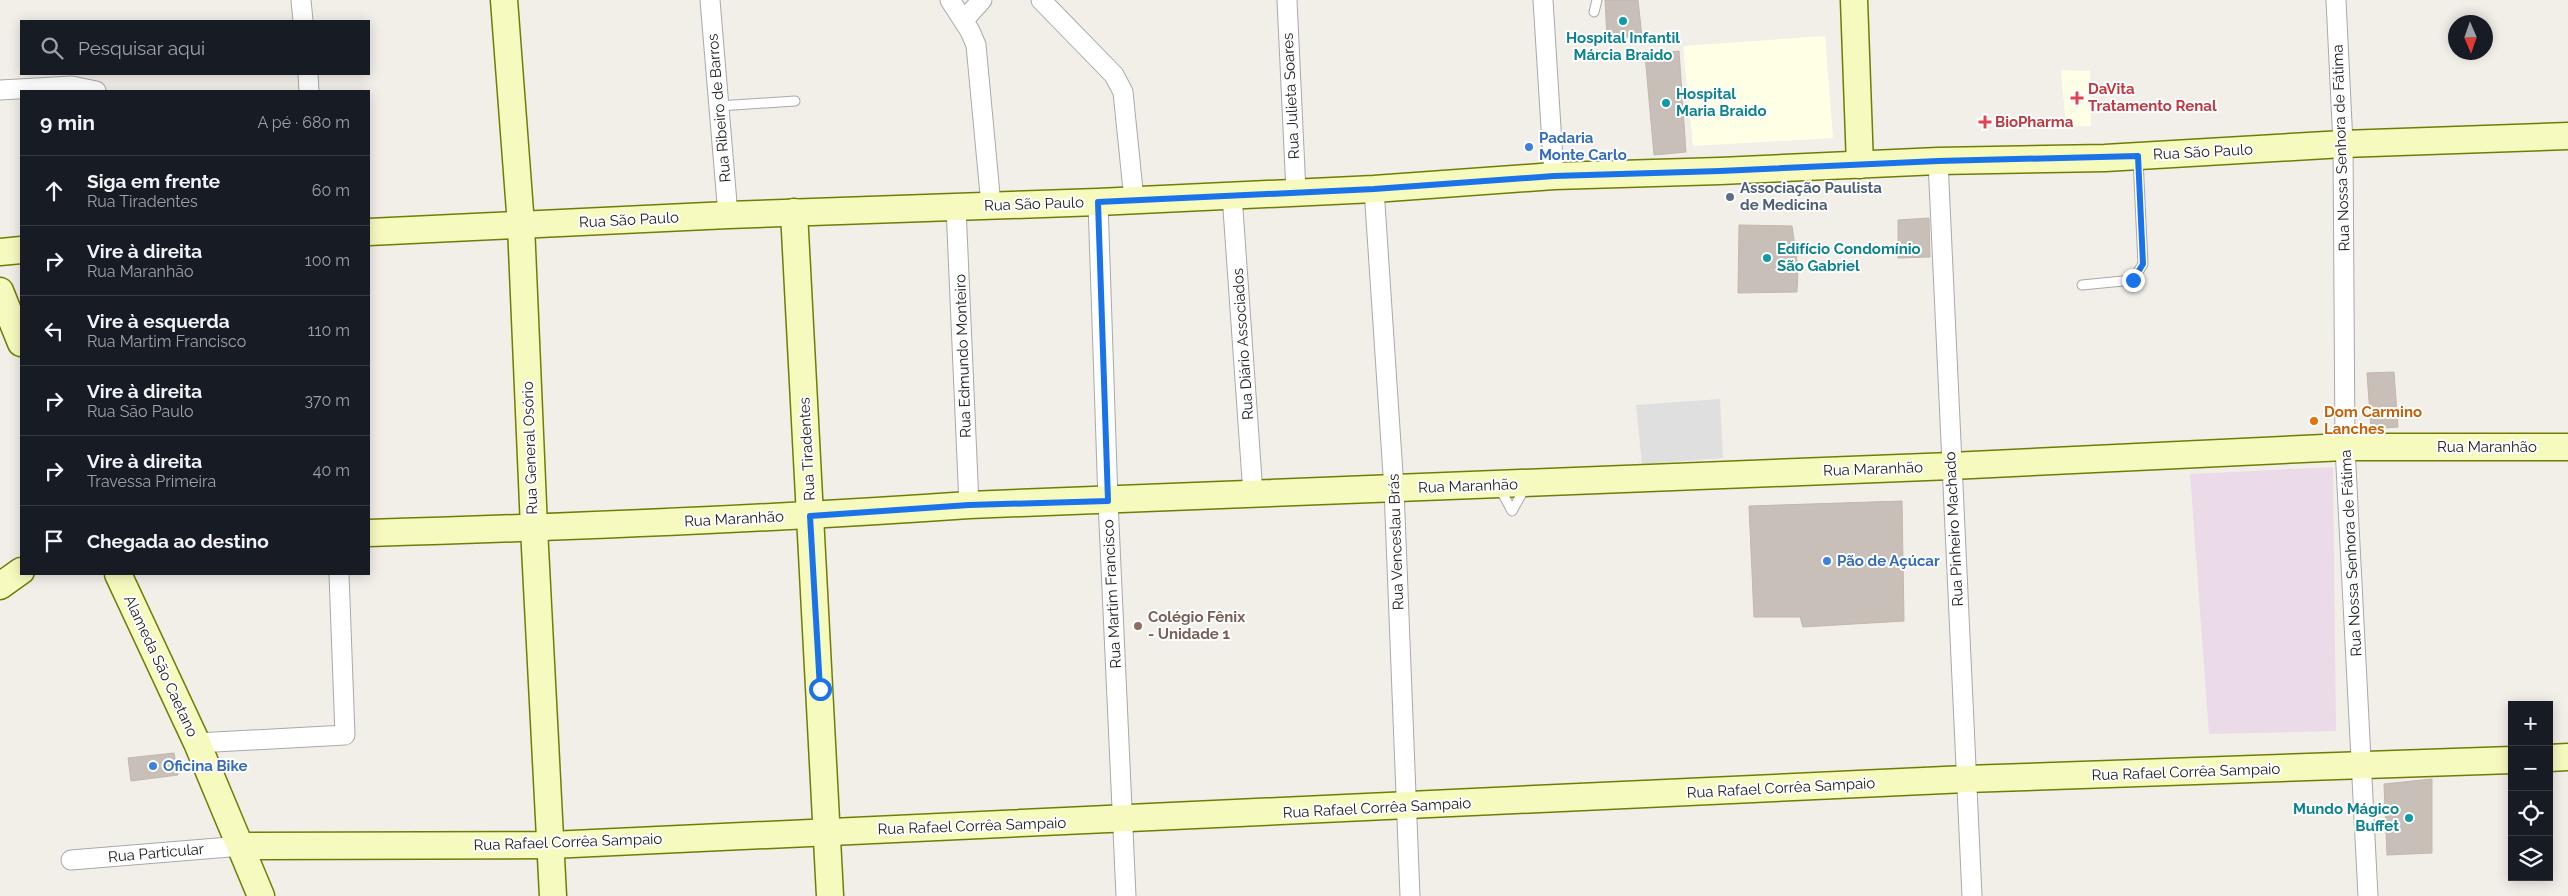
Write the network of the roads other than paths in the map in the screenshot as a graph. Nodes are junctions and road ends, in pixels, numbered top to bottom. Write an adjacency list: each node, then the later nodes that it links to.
1 (301, 0): 13 (street)
2 (504, 0): 36 (street, Rua General Osório)
3 (710, 0): 20 (street, Rua Ribeiro de Barros)
4 (950, 0): 14 (street)
5 (982, 0): 14 (street)
6 (1041, 0): 30 (street)
7 (1287, 0): 28 (street, Rua Julieta Soares)
8 (1543, 0): 26 (street)
9 (1597, 0): 12 (lane)
10 (1854, 0): 25 (street)
11 (2336, 0): 22 (street, Rua Nossa Senhora de Fátima)
12 (1594, 12)
13 (303, 20)
14 (964, 20): 32 (street)
15 (308, 75): 18 (street)
16 (0, 90): 17 (street)
17 (91, 90)
18 (309, 90)
19 (795, 101): 20 (lane)
20 (718, 106): 35 (street, Rua Ribeiro de Barros)
21 (2568, 136): 22 (street, Rua São Paulo)
22 (2343, 144): 23 (street, Rua São Paulo); 43 (street, Rua Nossa Senhora de Fátima)
23 (2138, 156): 24 (street, Rua São Paulo); 40 (lane)
24 (1938, 161): 25 (street, Rua São Paulo); 45 (street, Rua Pinheiro Machado)
25 (1860, 165): 26 (street, Rua São Paulo)
26 (1554, 176): 27 (street, Rua São Paulo)
27 (1374, 189): 28 (street, Rua São Paulo); 46 (street, Rua Venceslau Brás)
28 (1296, 192): 29 (street, Rua São Paulo)
29 (1232, 195): 30 (street, Rua São Paulo); 47 (street, Rua Diário Associados)
30 (1134, 200): 31 (street, Rua São Paulo)
31 (1098, 202): 32 (street, Rua São Paulo); 48 (street, Rua Martim Francisco)
32 (991, 205): 33 (street, Rua São Paulo)
33 (956, 207): 34 (street, Rua São Paulo); 49 (street, Rua Edmundo Monteiro)
34 (794, 212): 35 (street, Rua São Paulo); 50 (street, Rua Tiradentes)
35 (728, 215): 36 (street, Rua São Paulo)
36 (521, 225): 37 (street, Rua São Paulo); 51 (street, Rua General Osório)
37 (370, 232)
38 (20, 250): 39 (street)
39 (0, 252)
40 (2082, 285)
41 (0, 291): 42 (street)
42 (20, 341)
43 (2345, 447): 44 (street, Rua Maranhão); 45 (street, Rua Maranhão); 61 (street, Rua Nossa Senhora de Fátima)
44 (2568, 447)
45 (1951, 466): 46 (street, Rua Maranhão); 62 (street, Rua Pinheiro Machado)
46 (1394, 489): 47 (street, Rua Maranhão); 63 (street, Rua Venceslau Brás)
47 (1254, 494): 48 (street, Rua Maranhão)
48 (1108, 501): 49 (street, Rua Maranhão); 64 (street, Rua Martim Francisco)
49 (969, 505): 50 (street, Rua Maranhão)
50 (810, 516): 51 (street, Rua Maranhão); 65 (street, Rua Tiradentes)
51 (534, 528): 52 (street, Rua Maranhão); 66 (street, Rua General Osório)
52 (370, 533)
53 (20, 572): 56 (street)
54 (118, 575): 57 (street, Alameda São Caetano)
55 (339, 575): 57 (street)
56 (0, 586)
57 (197, 742): 67 (street, Alameda São Caetano)
58 (2568, 757): 59 (street)
59 (2553, 758)
60 (2508, 760): 61 (street, Rua Rafael Corrêa Sampaio)
61 (2363, 766): 62 (street, Rua Rafael Corrêa Sampaio); 75 (street, Rua Nossa Senhora de Fátima)
62 (1966, 779): 63 (street, Rua Rafael Corrêa Sampaio); 74 (street, Rua Pinheiro Machado)
63 (1406, 806): 64 (street, Rua Rafael Corrêa Sampaio); 73 (street, Rua Venceslau Brás)
64 (1122, 820): 65 (street, Rua Rafael Corrêa Sampaio); 72 (street, Rua Martim Francisco)
65 (827, 832): 66 (street, Rua Rafael Corrêa Sampaio); 71 (street, Rua Tiradentes)
66 (551, 845): 67 (street, Rua Rafael Corrêa Sampaio); 70 (street, Rua General Osório)
67 (242, 846): 68 (street, Rua Particular); 69 (street, Alameda São Caetano)
68 (71, 860)
69 (261, 896)
70 (553, 896)
71 (830, 896)
72 (1126, 896)
73 (1410, 896)
74 (1972, 896)
75 (2368, 896)

